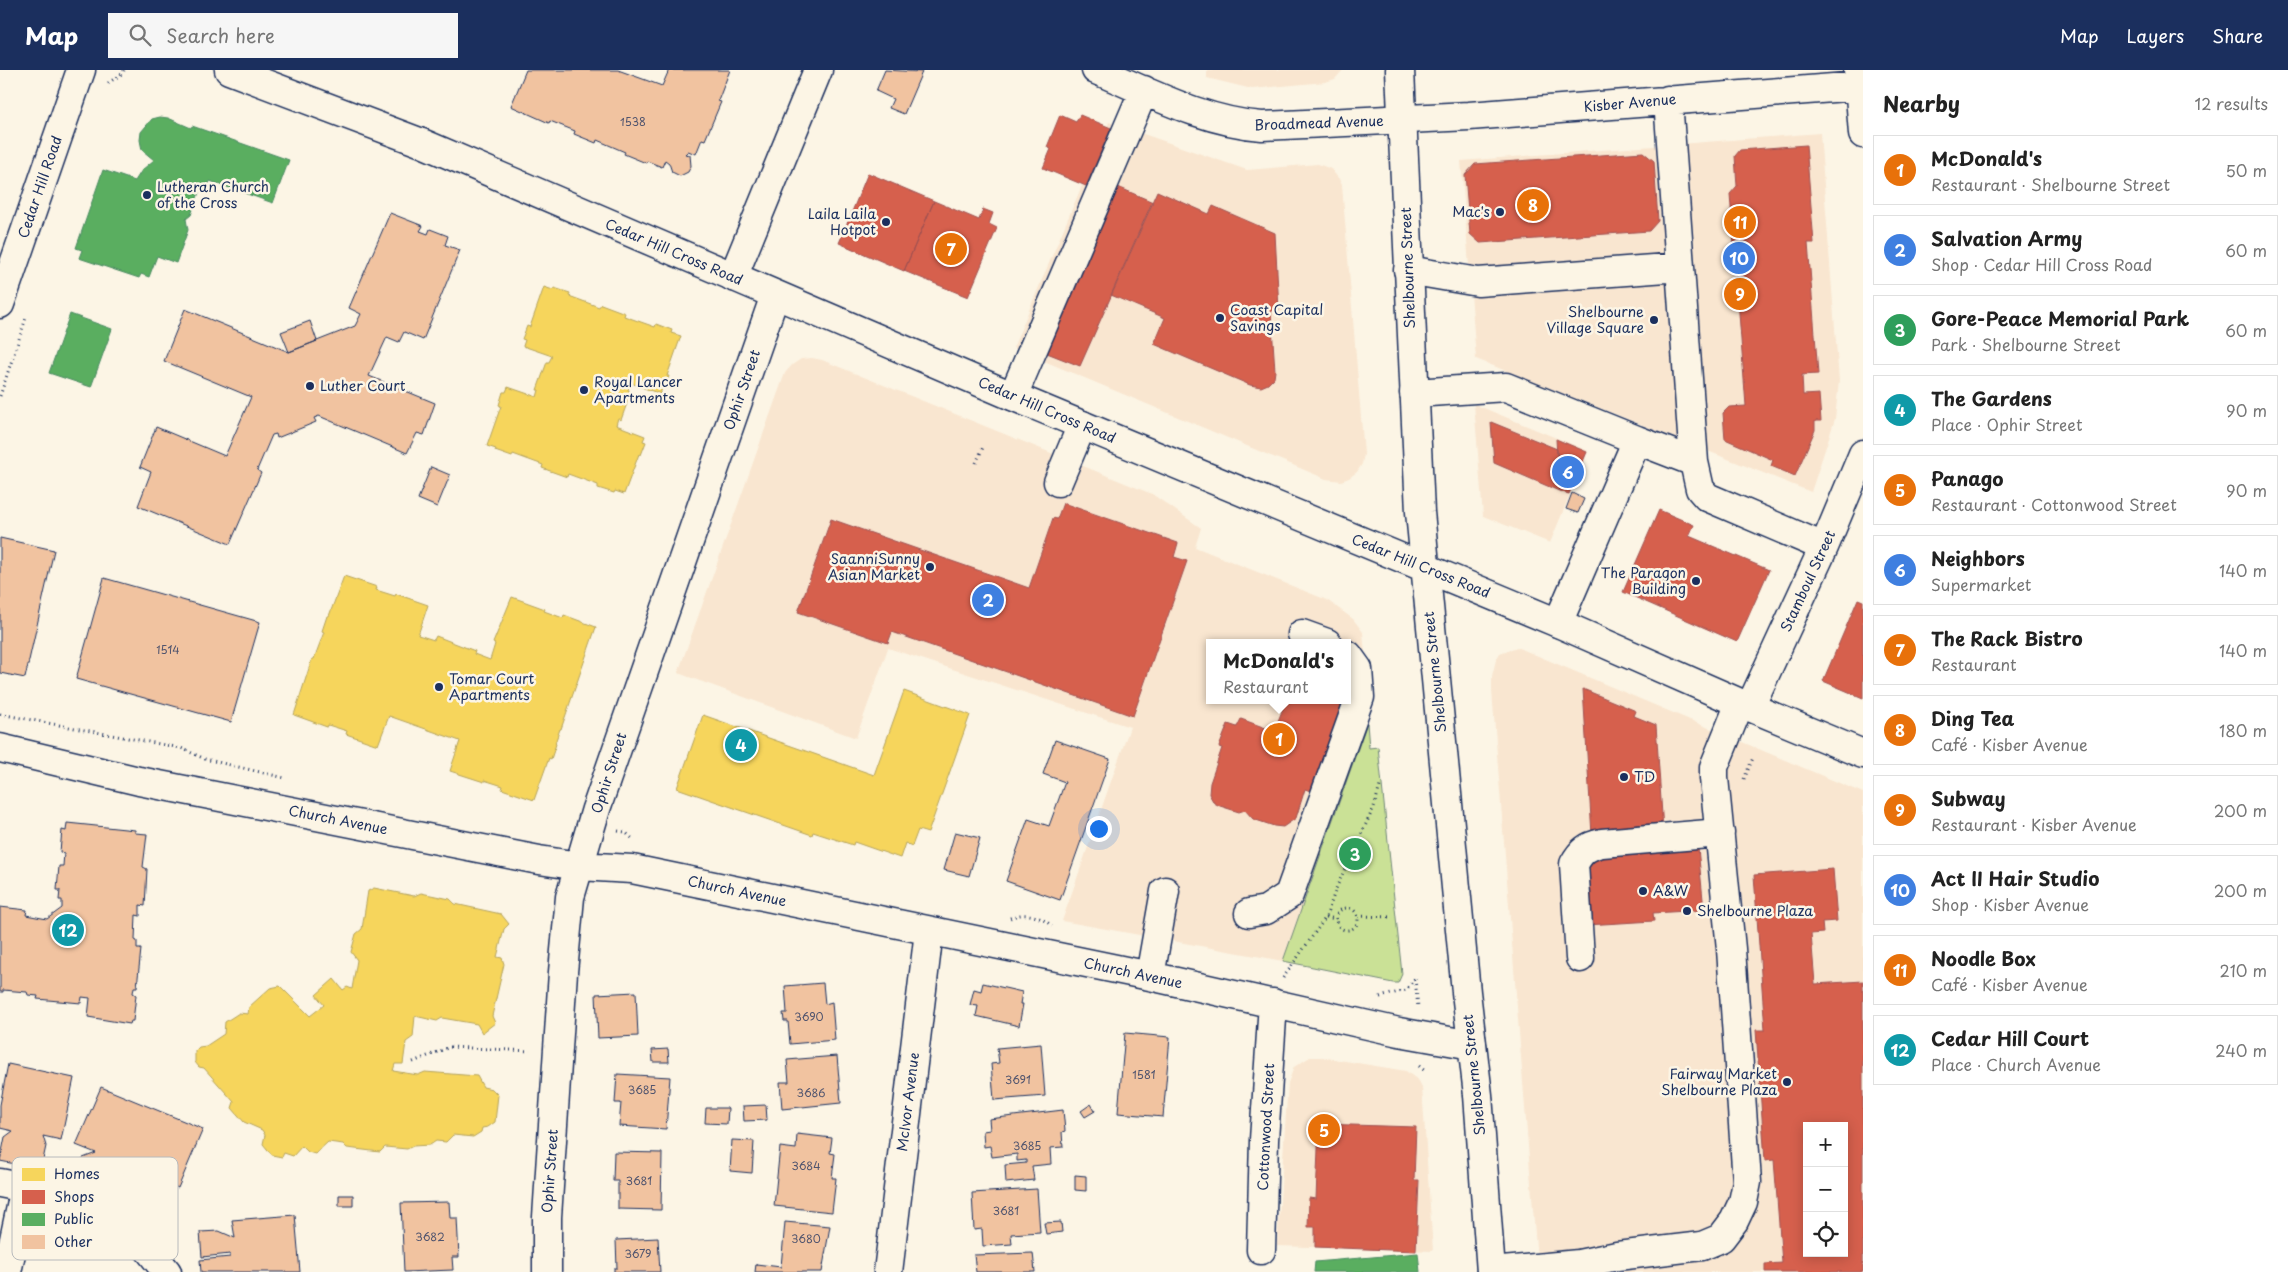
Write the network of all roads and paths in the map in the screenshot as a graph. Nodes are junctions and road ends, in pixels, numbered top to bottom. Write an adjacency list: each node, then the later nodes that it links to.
1 (81, 70): 15 (street, Cedar Hill Road)
2 (229, 70): 13 (street, Cedar Hill Cross Road)
3 (818, 70): 13 (street)
4 (1096, 70): 7 (street, Broadmead Avenue)
5 (1400, 70): 9 (street, Shelbourne Street)
6 (1858, 78): 8 (street, Kisber Avenue); 10 (street)
7 (1144, 90): 9 (street, Broadmead Avenue); 17 (street)
8 (1668, 100): 9 (street, Kisber Avenue); 11 (street)
9 (1402, 119): 12 (street, Shelbourne Street)
10 (1863, 134)
11 (1680, 267): 12 (street); 22 (street)
12 (1408, 270): 16 (street, Shelbourne Street)
13 (733, 277): 14 (street, Cedar Hill Cross Road)
14 (775, 295): 17 (street, Cedar Hill Cross Road); 34 (street, Ophir Street)
15 (0, 304)
16 (1414, 393): 19 (street); 26 (street, Shelbourne Street)
17 (1012, 396): 18 (street, Cedar Hill Cross Road)
18 (1082, 425): 24 (street); 26 (street, Cedar Hill Cross Road)
19 (1636, 440): 22 (street); 27 (street)
20 (984, 445): 23 (path)
21 (1863, 454): 25 (street, Stamboul Street)
22 (1694, 462): 25 (street)
23 (976, 463)
24 (1058, 482)
25 (1824, 547): 29 (street, Stamboul Street)
26 (1425, 567): 27 (street, Cedar Hill Cross Road); 48 (street, Shelbourne Street)
27 (1558, 622): 29 (street, Cedar Hill Cross Road)
28 (1351, 659): 36 (street)
29 (1745, 705): 31 (street, Cedar Hill Cross Road); 33 (street, Stamboul Street)
30 (0, 748): 34 (street, Church Avenue)
31 (1863, 754)
32 (1380, 786): 38 (path)
33 (1720, 833): 42 (street); 58 (street, Stamboul Street)
34 (580, 866): 41 (street, Church Avenue); 56 (street, Ophir Street)
35 (1165, 891): 43 (street)
36 (1249, 913)
37 (1358, 916): 39 (path); 40 (path); 40 (path)
38 (1326, 917): 40 (path); 45 (path)
39 (1393, 917)
40 (1336, 919)
41 (929, 932): 43 (street, Church Avenue); 57 (street, McIvor Avenue)
42 (1580, 958)
43 (1150, 976): 47 (street, Church Avenue)
44 (1414, 978): 46 (path)
45 (1292, 980)
46 (1378, 997)
47 (1273, 1003): 48 (street, Church Avenue); 52 (street, Cottonwood Street)
48 (1472, 1045): 58 (street, Shelbourne Street)
49 (533, 1051): 50 (path)
50 (413, 1062)
51 (12, 1185): 54 (street)
52 (1261, 1250)
53 (157, 1260): 55 (street)
54 (7, 1272)
55 (167, 1272)
56 (547, 1272)
57 (888, 1272)
58 (1491, 1272)

